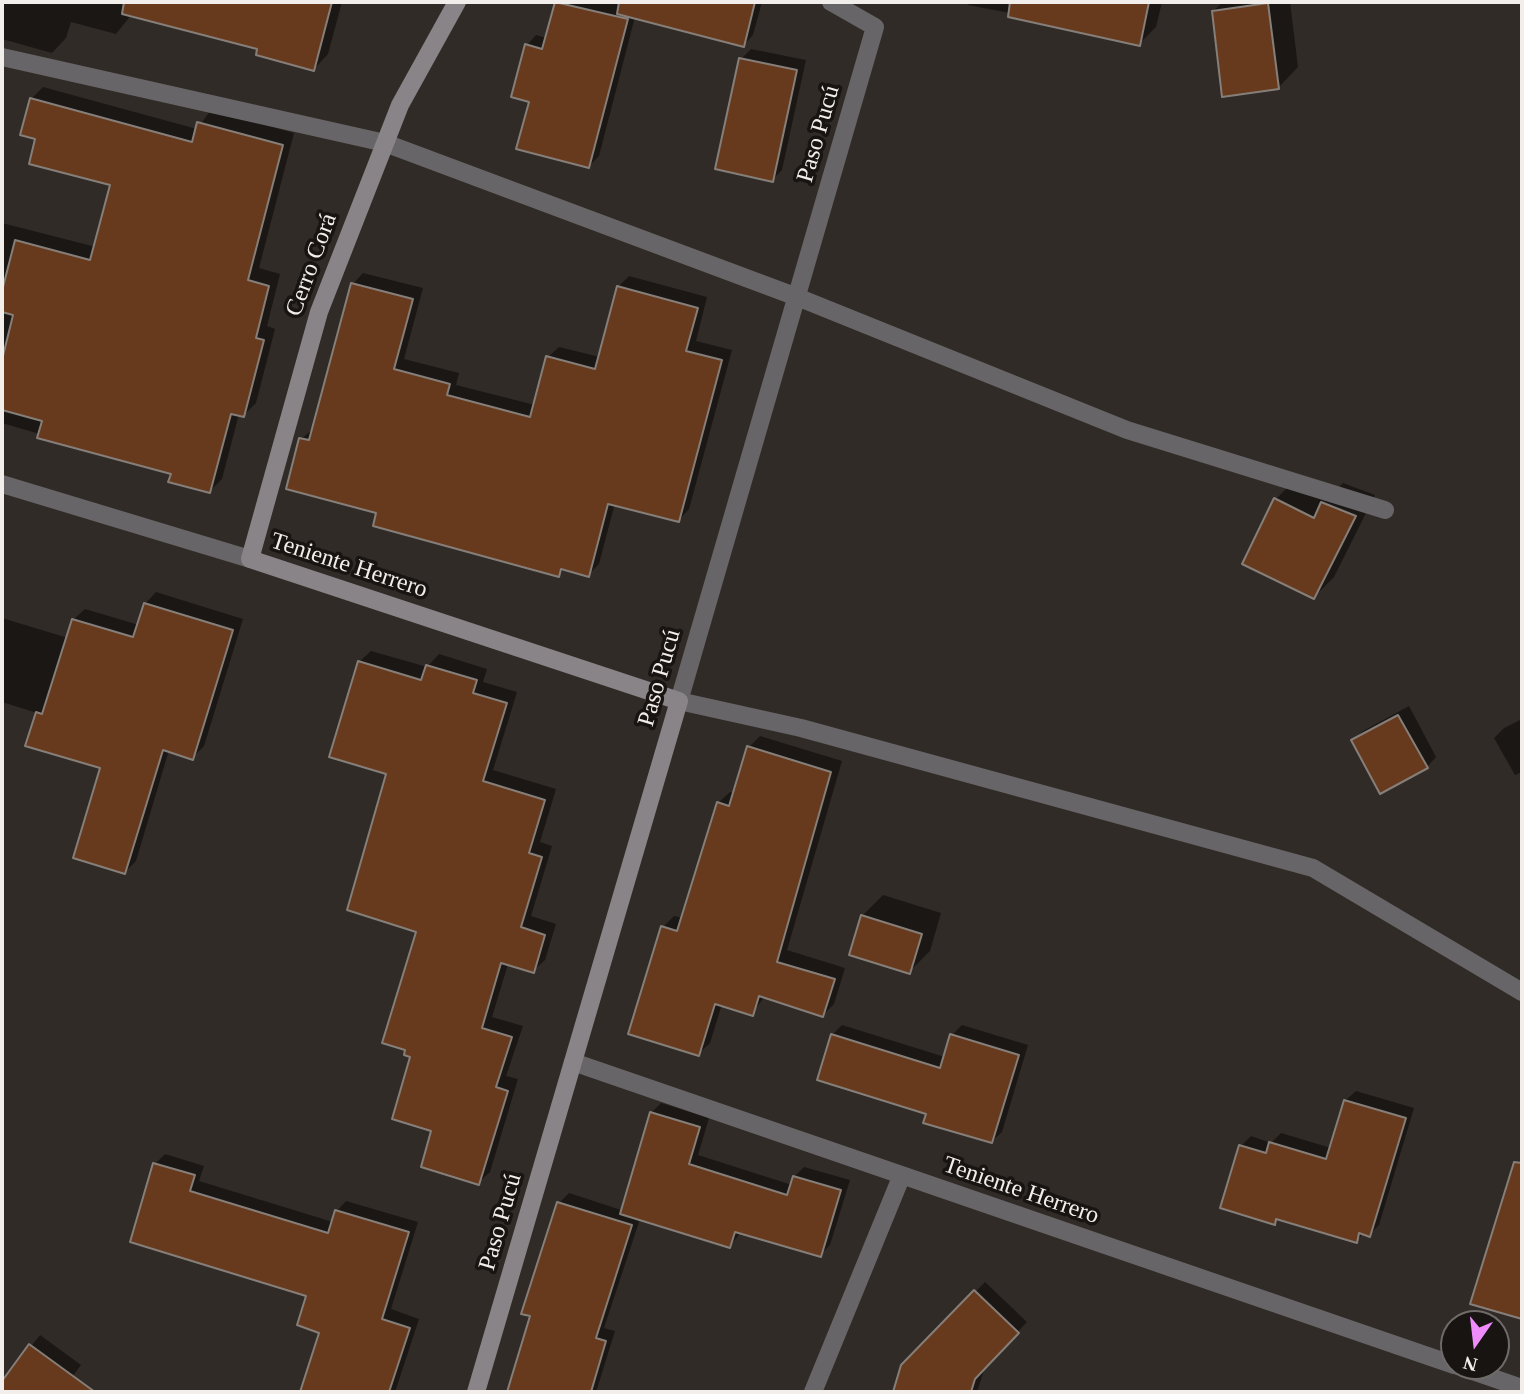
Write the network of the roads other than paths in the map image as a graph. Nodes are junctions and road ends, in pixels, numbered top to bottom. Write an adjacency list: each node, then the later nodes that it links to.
1 (457, 2): 4 (main road, Cerro Corá)
2 (831, 2): 5 (street, Paso Pucú)
3 (2, 57): 4 (street)
4 (385, 143): 5 (street); 8 (main road, Cerro Corá)
5 (797, 297): 7 (street); 9 (street, Paso Pucú)
6 (2, 484): 8 (street, Teniente Herrero)
7 (1385, 510)
8 (250, 559): 9 (main road, Teniente Herrero)
9 (679, 701): 10 (street); 11 (main road, Paso Pucú)
10 (1522, 992)
11 (573, 1062): 12 (street, Teniente Herrero); 16 (main road, Paso Pucú)
12 (902, 1175): 13 (street, Teniente Herrero); 17 (street)
13 (1440, 1360)
14 (1499, 1380): 15 (street, Teniente Herrero)
15 (1522, 1388)
16 (476, 1392)
17 (813, 1392)

